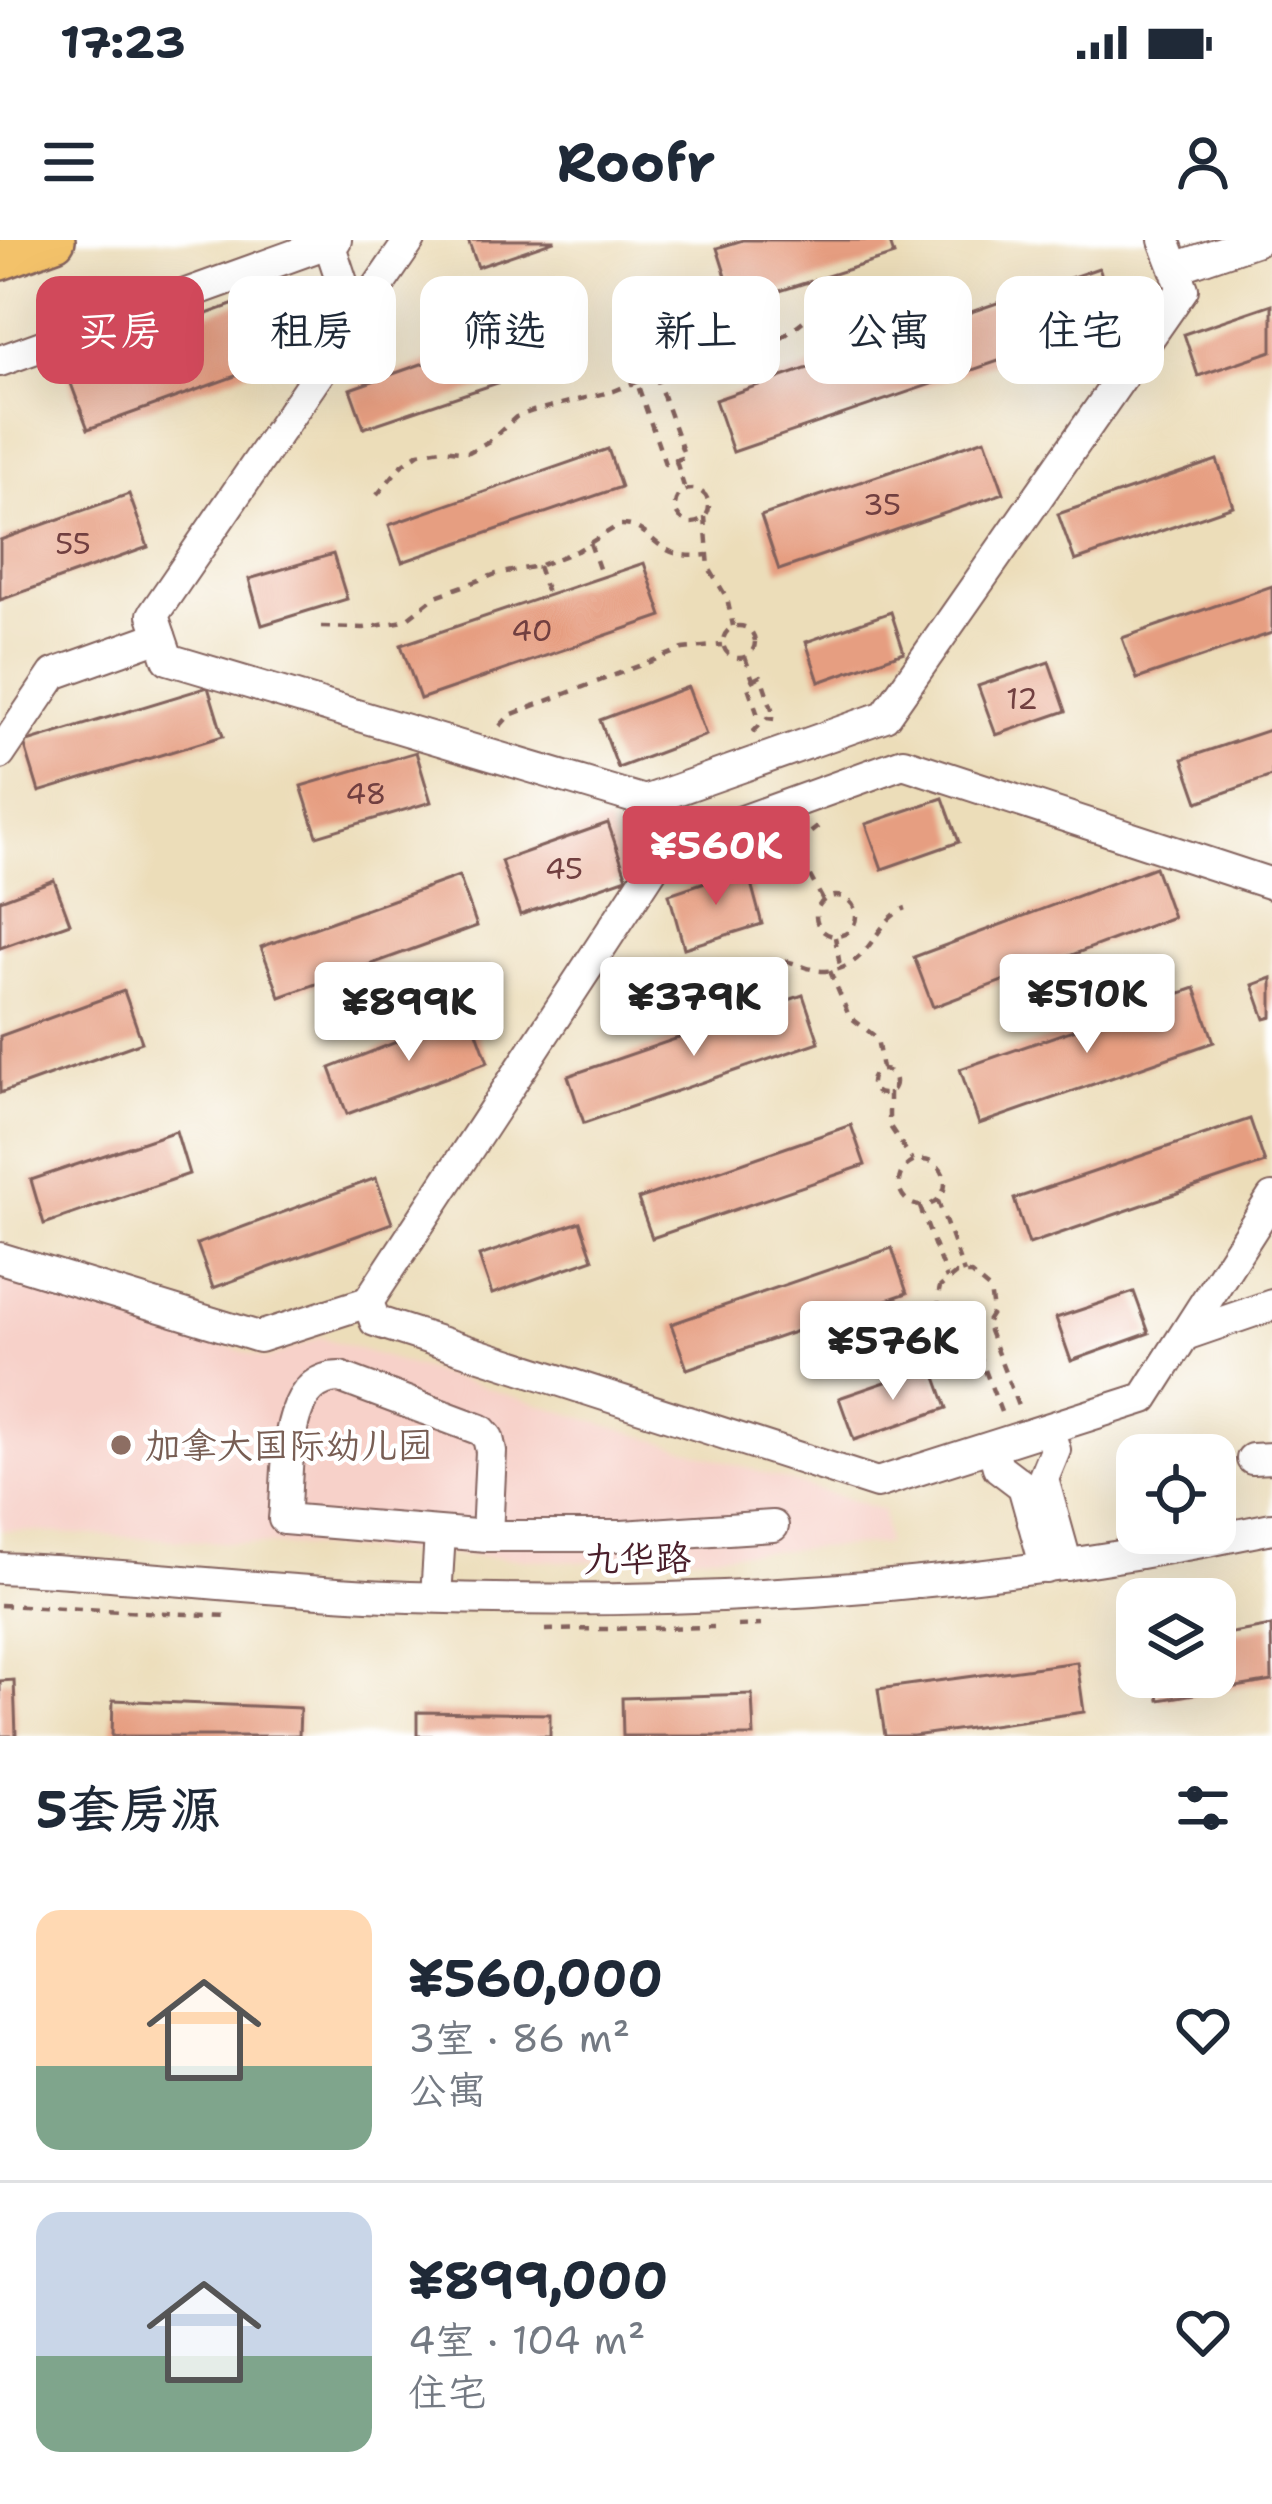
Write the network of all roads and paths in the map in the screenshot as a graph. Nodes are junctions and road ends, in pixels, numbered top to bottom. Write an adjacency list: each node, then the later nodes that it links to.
1 (56, 240): 6 (main road)
2 (410, 240): 8 (street)
3 (1257, 240): 5 (street)
4 (332, 241): 7 (street); 11 (street)
5 (1170, 254): 31 (street)
6 (0, 260)
7 (342, 276)
8 (386, 276)
9 (804, 320): 10 (path)
10 (780, 339)
11 (0, 361)
12 (312, 384): 27 (street)
13 (629, 384): 18 (path)
14 (637, 384): 16 (path)
15 (659, 384): 16 (path)
16 (676, 461): 17 (path)
17 (685, 490): 19 (path); 19 (path)
18 (377, 495)
19 (706, 517): 21 (path)
20 (590, 543): 21 (path); 22 (path); 23 (path)
21 (707, 555): 26 (path)
22 (538, 566): 24 (path); 25 (path)
23 (602, 577)
24 (548, 596)
25 (321, 626)
26 (733, 626): 28 (path); 29 (path)
27 (160, 635): 34 (street); 35 (street)
28 (722, 645): 29 (path); 35 (path)
29 (745, 657): 30 (path)
30 (752, 680): 32 (path); 33 (path)
31 (885, 716): 36 (street); 37 (street)
32 (775, 718)
33 (760, 722)
34 (0, 754)
35 (490, 755): 37 (street)
36 (903, 763): 39 (street); 40 (street)
37 (645, 801): 39 (street)
38 (800, 841): 41 (path)
39 (665, 849): 56 (street)
40 (1272, 884)
41 (824, 901): 43 (path); 43 (path)
42 (906, 908): 45 (path)
43 (835, 937): 45 (path)
44 (785, 961): 46 (path)
45 (841, 966): 46 (path)
46 (830, 970): 47 (path)
47 (882, 1069): 48 (path); 48 (path)
48 (889, 1092): 49 (path)
49 (913, 1161): 51 (path); 52 (path)
50 (1272, 1198): 58 (street)
51 (938, 1201): 52 (path); 54 (path)
52 (920, 1207): 55 (path)
53 (0, 1258): 56 (street)
54 (964, 1273): 55 (path); 59 (path)
55 (947, 1279): 60 (path)
56 (368, 1301): 62 (street)
57 (1272, 1305): 58 (street)
58 (1185, 1335): 61 (street)
59 (1018, 1406)
60 (1000, 1412)
61 (1049, 1431): 62 (street); 67 (street)
62 (993, 1449): 67 (street)
63 (773, 1526): 66 (street)
64 (1272, 1528): 67 (street, 九华路)
65 (440, 1534): 66 (street); 66 (street); 69 (street)
66 (487, 1536)
67 (1056, 1566): 69 (street, 九华路)
68 (0, 1568): 69 (street, 九华路)
69 (436, 1598)

